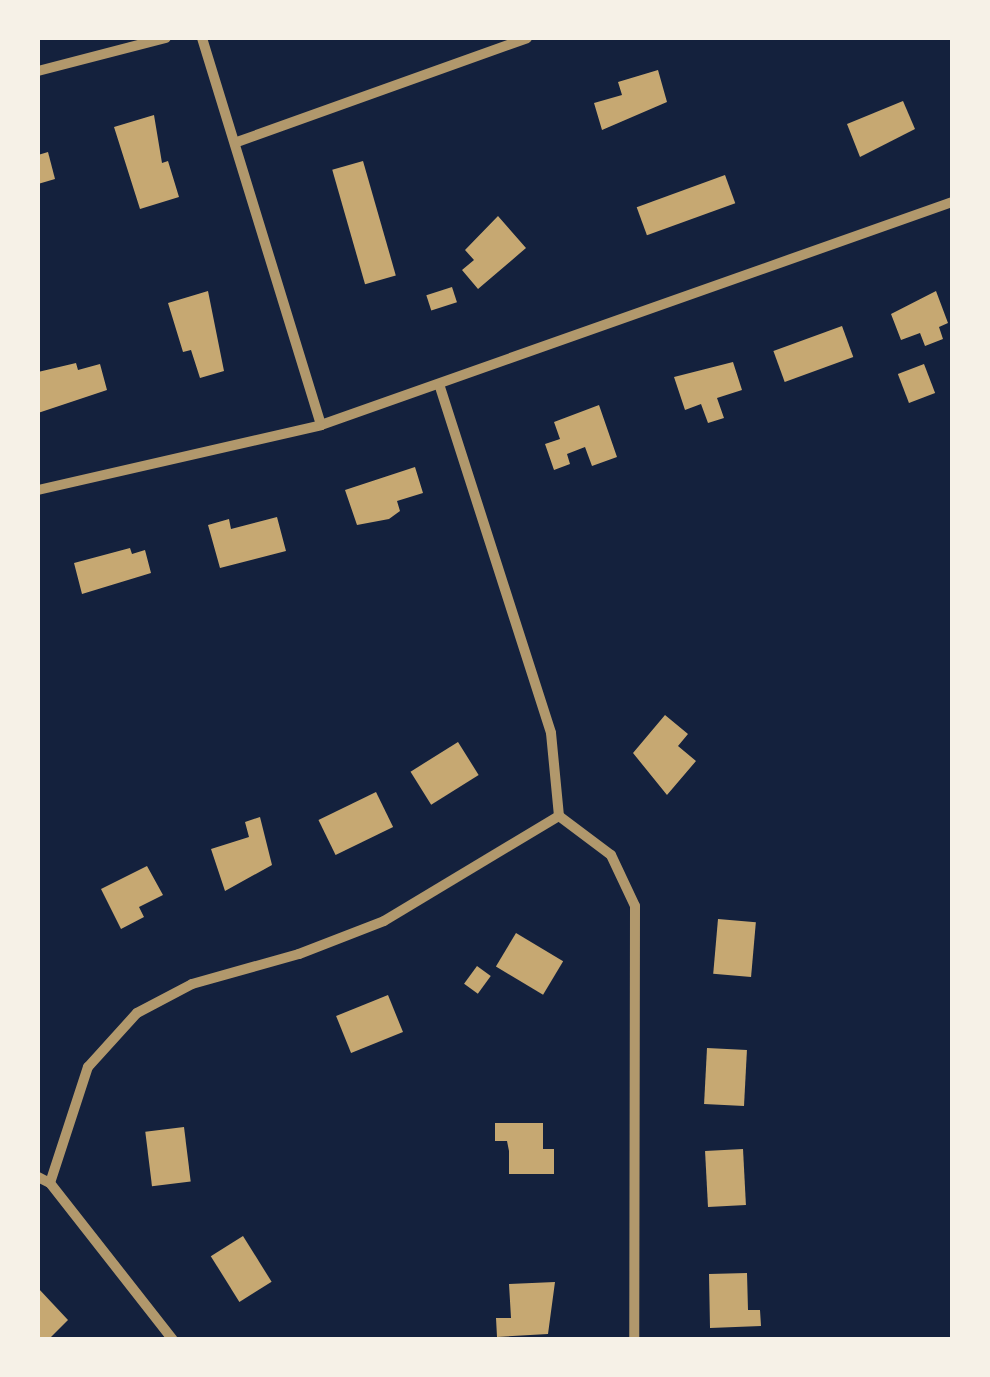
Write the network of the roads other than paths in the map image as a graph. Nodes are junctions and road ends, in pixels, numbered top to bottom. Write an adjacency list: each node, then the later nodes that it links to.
1 (166, 38): 4 (street)
2 (202, 38): 5 (street)
3 (527, 38): 5 (street)
4 (38, 71)
5 (237, 142): 8 (street)
6 (952, 202): 7 (street)
7 (440, 387): 8 (street); 10 (street)
8 (321, 425): 9 (street)
9 (38, 490)
10 (559, 816): 12 (street); 14 (street)
11 (38, 1177): 12 (street)
12 (50, 1183): 13 (street)
13 (173, 1340)
14 (634, 1340)

